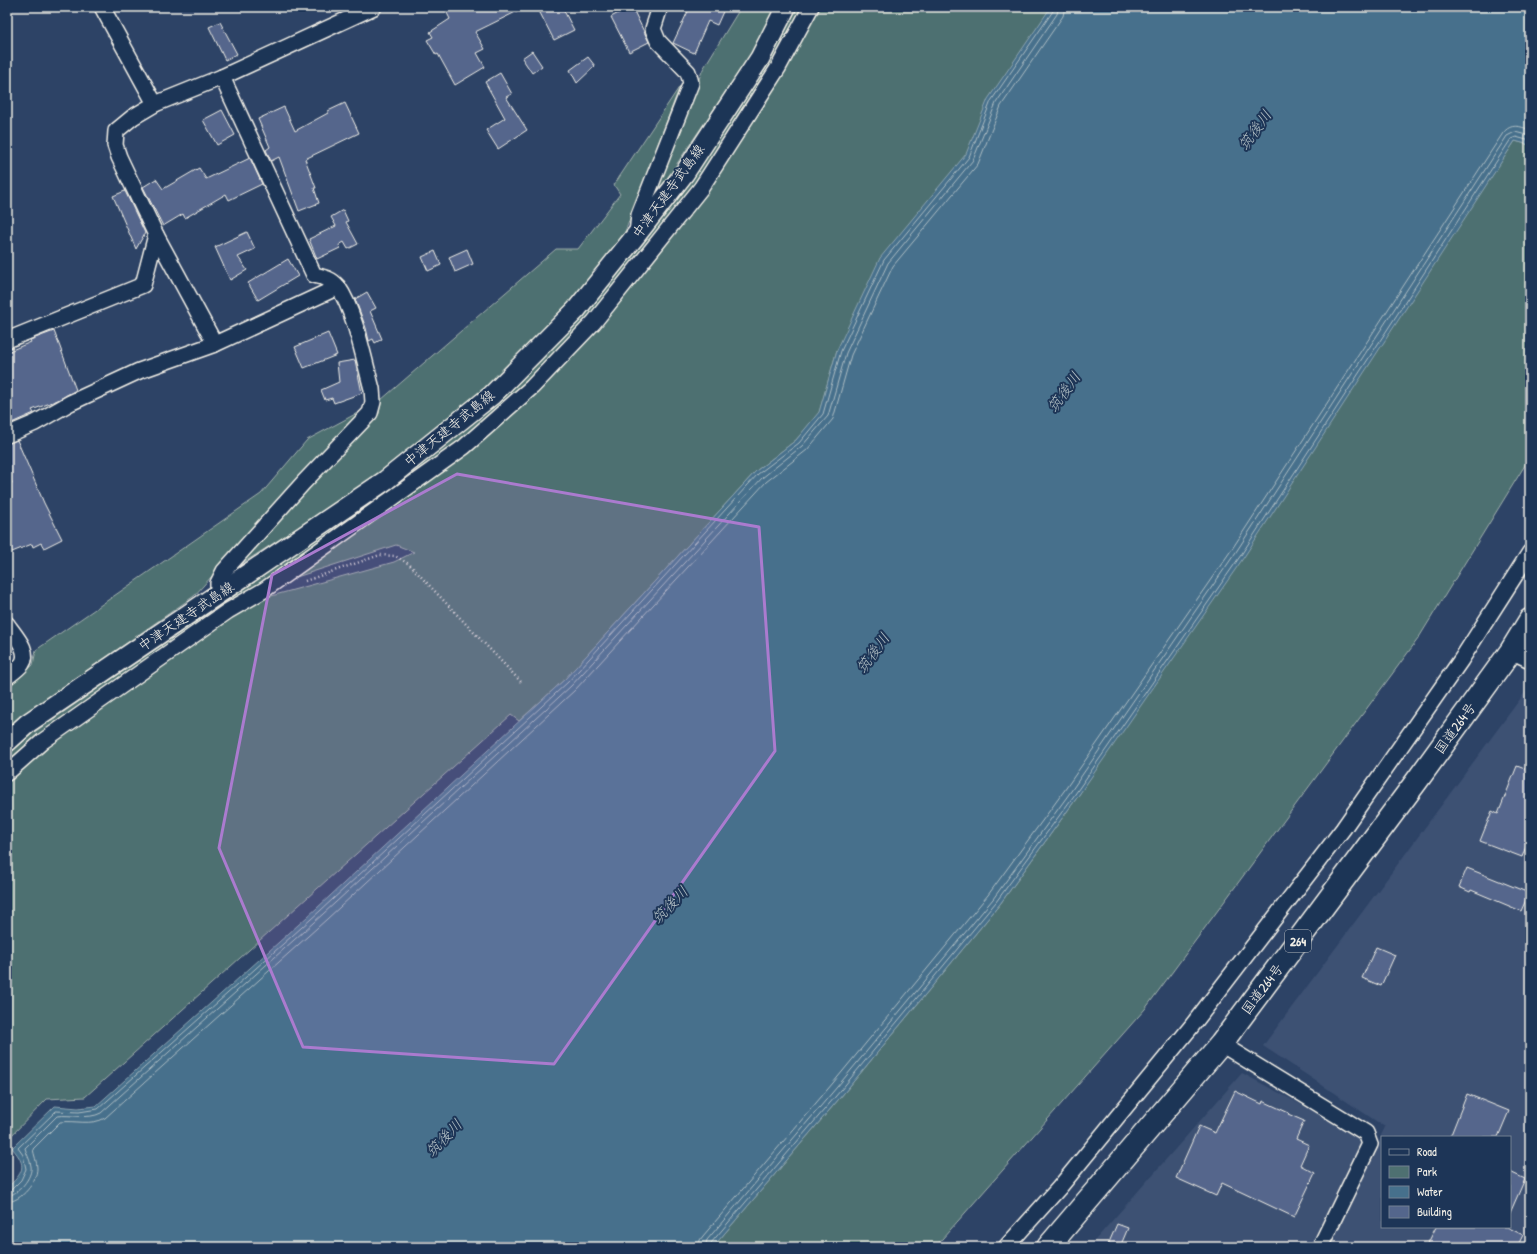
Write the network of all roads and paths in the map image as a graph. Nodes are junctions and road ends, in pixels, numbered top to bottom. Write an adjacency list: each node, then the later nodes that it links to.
1 (102, 7): 7 (street)
2 (374, 7): 6 (street)
3 (660, 7): 8 (street)
4 (786, 7): 8 (main road, 中津天建寺武島線)
5 (811, 7): 23 (street)
6 (222, 77): 7 (street); 10 (street)
7 (155, 104): 9 (street)
8 (637, 234): 16 (main road, 中津天建寺武島線)
9 (156, 235): 11 (street); 12 (street)
10 (338, 287): 12 (street); 16 (street)
11 (7, 340)
12 (215, 344): 13 (street)
13 (7, 435)
14 (1530, 552): 25 (street)
15 (304, 581): 21 (path)
16 (218, 595): 22 (main road, 中津天建寺武島線)
17 (1530, 620): 19 (highway, 国道264号 / 264)
18 (7, 624): 20 (street)
19 (1520, 655): 24 (highway, 国道264号 / 264)
20 (7, 677)
21 (521, 682)
22 (7, 742)
23 (7, 773)
24 (1221, 1044): 26 (highway, 国道264号 / 264); 27 (street)
25 (1006, 1247)
26 (1048, 1247)
27 (1320, 1247)

